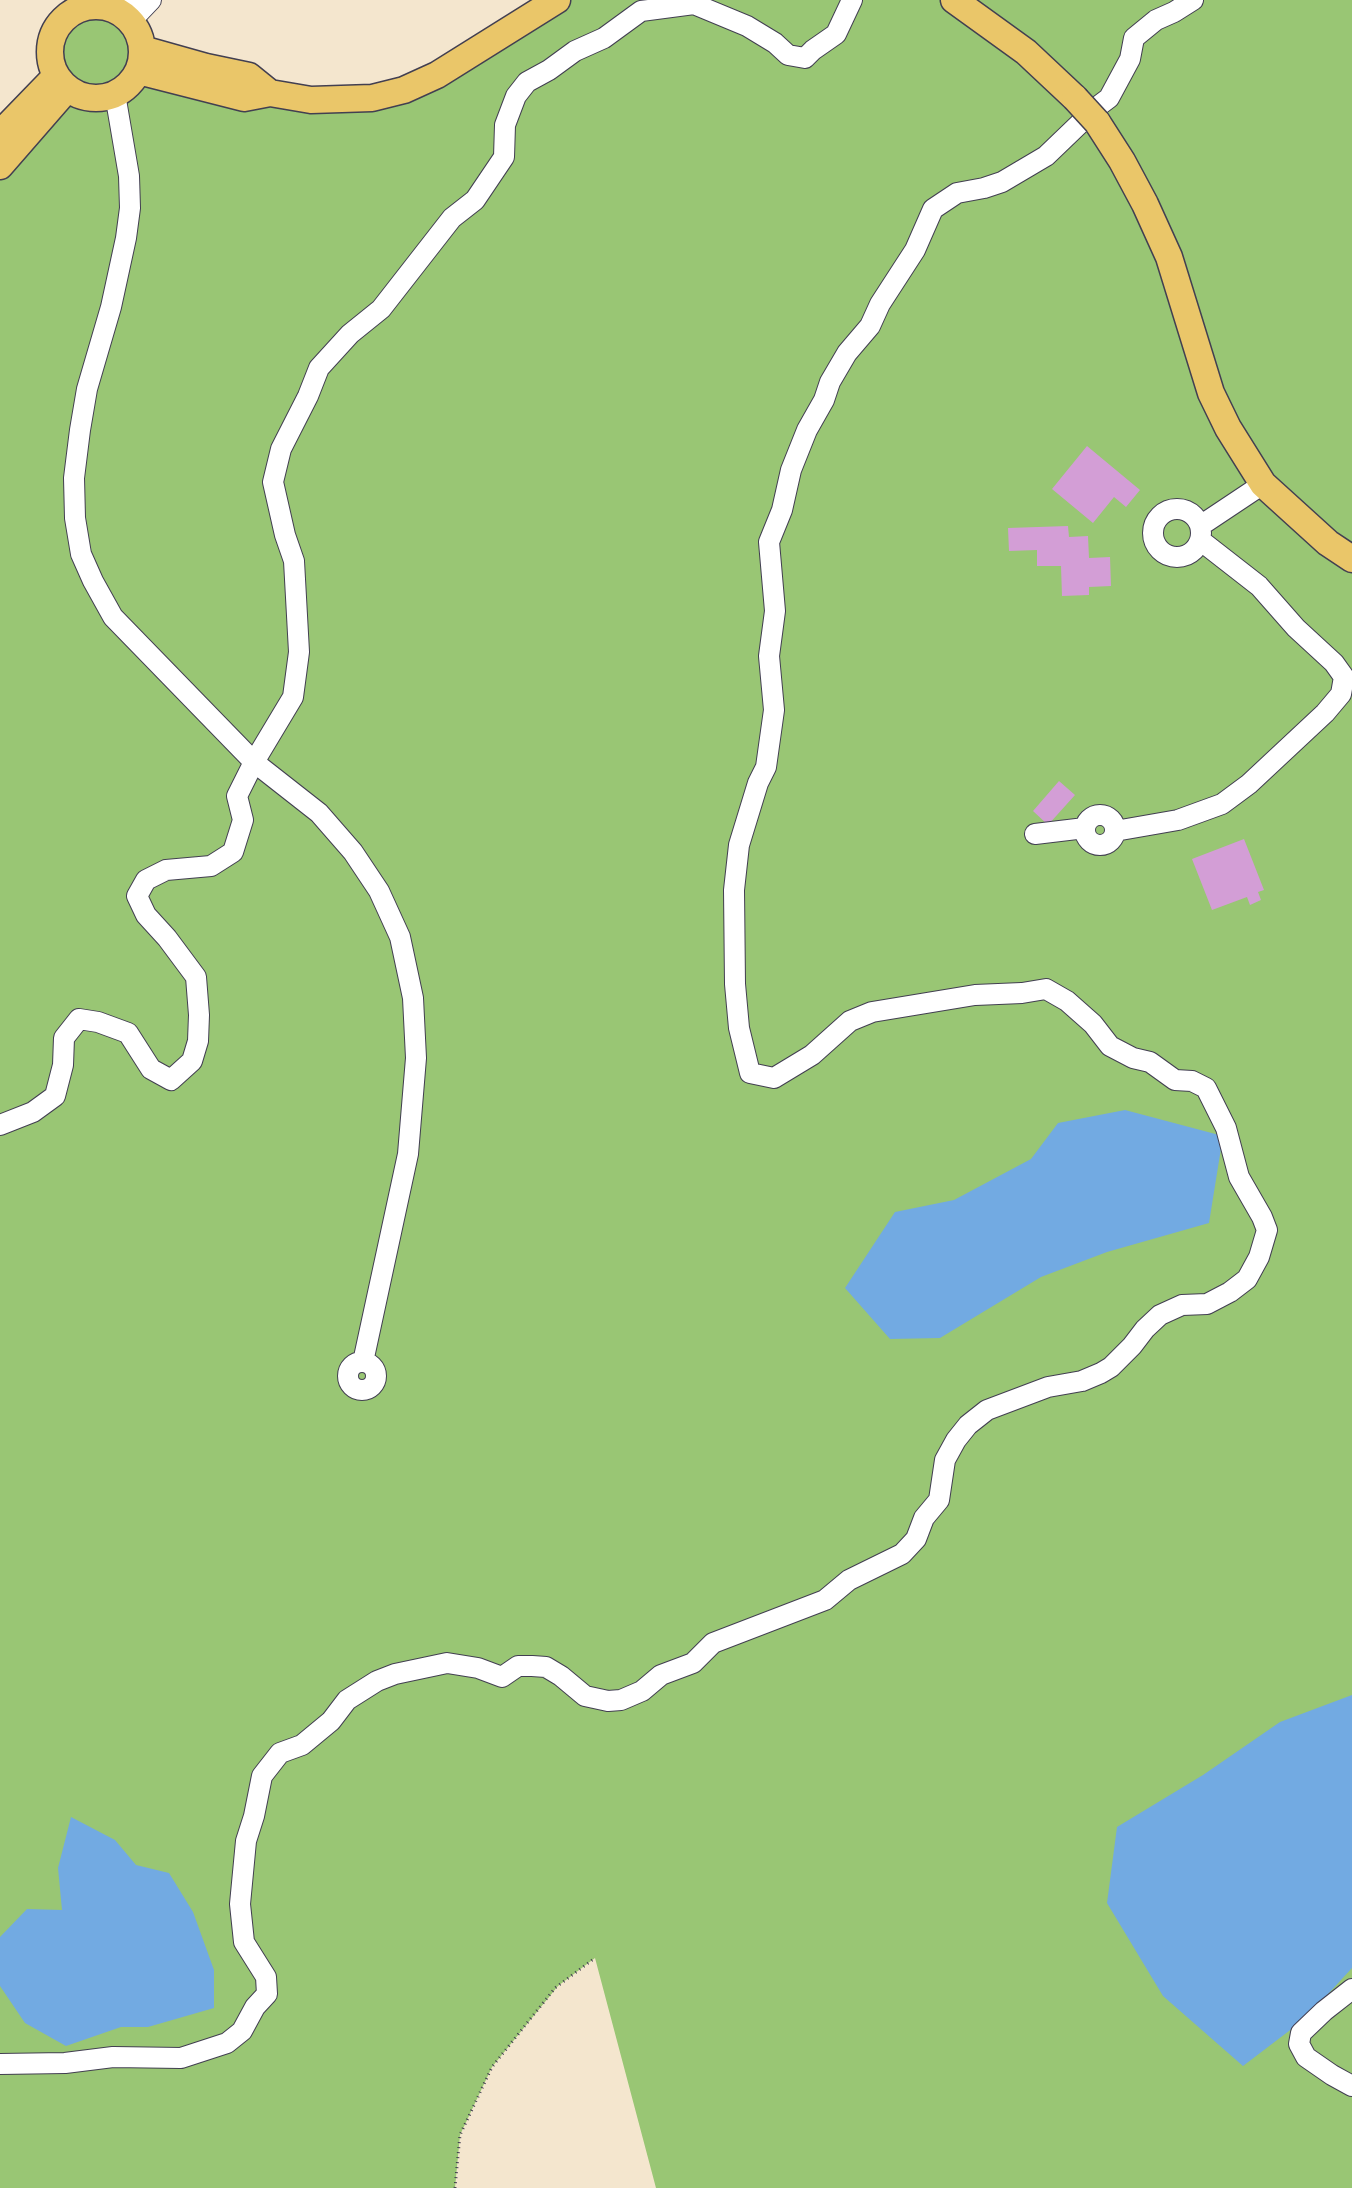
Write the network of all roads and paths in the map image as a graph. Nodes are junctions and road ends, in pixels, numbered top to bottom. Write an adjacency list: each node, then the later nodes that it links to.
1 (151, 0): 6 (lane)
2 (558, 0): 7 (main road)
3 (954, 0): 12 (main road, bridge)
4 (1193, 0): 20 (lane)
5 (851, 2): 14 (lane)
6 (107, 6): 7 (main road); 8 (main road)
7 (140, 60): 9 (main road)
8 (62, 82): 9 (main road); 10 (main road); 11 (main road)
9 (115, 94): 14 (lane)
10 (0, 134)
11 (0, 166)
12 (1263, 484): 13 (main road); 15 (lane)
13 (1352, 559)
14 (254, 762): 16 (lane); 17 (lane)
15 (1035, 834)
16 (0, 1125)
17 (364, 1362)
18 (595, 1958): 22 (path)
19 (1352, 1989): 21 (lane)
20 (0, 2064)
21 (1352, 2086)
22 (455, 2188)

